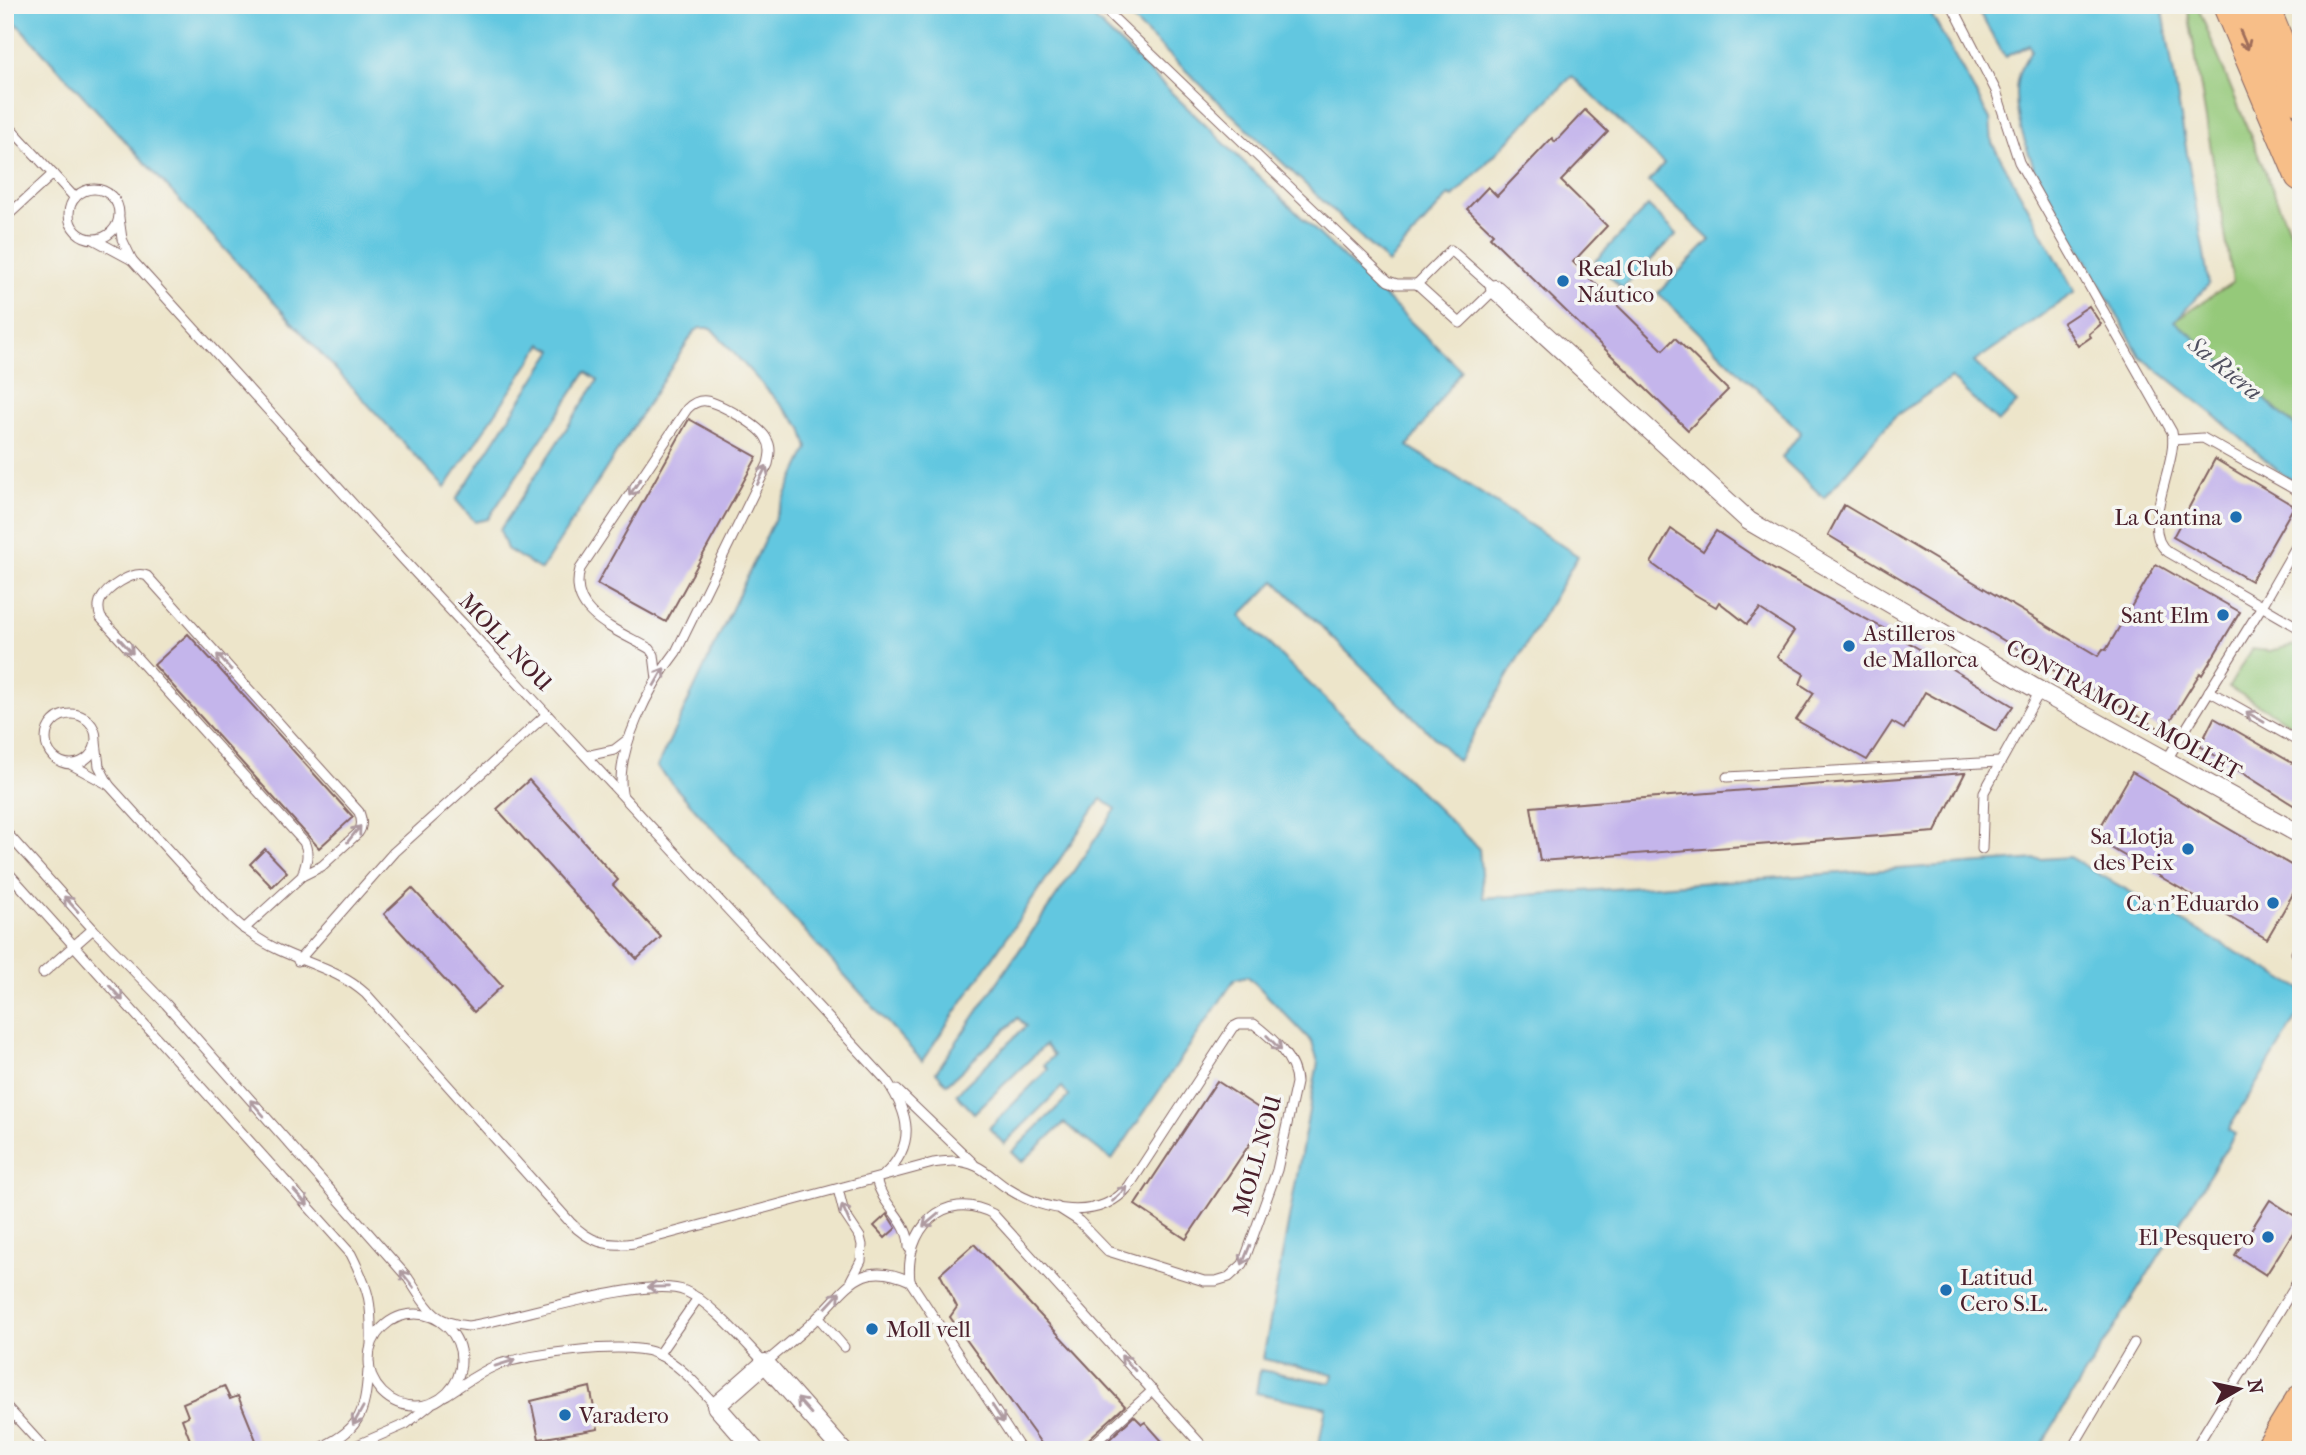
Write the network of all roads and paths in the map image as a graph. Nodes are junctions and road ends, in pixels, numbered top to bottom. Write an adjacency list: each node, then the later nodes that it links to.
1 (1100, 5): 16 (lane)
2 (1952, 5): 18 (lane)
3 (2229, 5): 10 (highway, one-way to 10)
4 (2262, 5): 6 (highway)
5 (2281, 5): 6 (street)
6 (2287, 66): 7 (highway)
7 (2301, 99)
8 (5, 122): 9 (lane)
9 (53, 174): 11 (lane); 12 (lane)
10 (2301, 175)
11 (75, 198): 13 (lane); 14 (lane)
12 (5, 218)
13 (119, 218): 14 (lane); 15 (lane, MOLL NOU)
14 (90, 239): 15 (lane)
15 (132, 260): 26 (lane, MOLL NOU)
16 (1417, 284): 17 (lane); 17 (lane, CONTRAMOLL MOLLET)
17 (1495, 289): 24 (street, CONTRAMOLL MOLLET)
18 (2173, 440): 19 (lane); 21 (lane)
19 (2301, 493)
20 (2301, 538): 21 (lane)
21 (2262, 606): 22 (lane); 25 (lane)
22 (2301, 629)
23 (657, 679): 23 (lane, one-way to 23); 27 (lane)
24 (2040, 691): 31 (street, CONTRAMOLL MOLLET); 32 (lane)
25 (2209, 691): 29 (lane, one-way to 25); 31 (lane)
26 (547, 714): 30 (lane, MOLL NOU); 45 (lane)
27 (629, 738): 30 (lane); 36 (lane)
28 (96, 742): 33 (lane); 33 (lane); 35 (lane)
29 (2301, 743)
30 (586, 756): 36 (lane, MOLL NOU)
31 (2166, 761): 38 (street, CONTRAMOLL MOLLET)
32 (1999, 762): 34 (lane); 39 (lane)
33 (67, 764): 35 (lane)
34 (1727, 777)
35 (109, 785): 43 (lane)
36 (622, 795): 47 (lane, MOLL NOU)
37 (5, 831): 42 (lane, one-way to 37)
38 (2299, 836)
39 (1982, 849)
40 (5, 869): 44 (lane)
41 (302, 876): 41 (lane, one-way to 41); 43 (lane)
42 (93, 929): 44 (lane); 58 (lane, one-way to 42)
43 (244, 929): 45 (lane)
44 (74, 946): 46 (lane); 60 (lane, one-way to 60)
45 (298, 961): 50 (lane)
46 (43, 973)
47 (887, 1081): 48 (lane, MOLL NOU); 49 (lane, MOLL NOU)
48 (977, 1166): 49 (lane); 51 (lane, MOLL NOU)
49 (876, 1179): 50 (lane); 52 (lane)
50 (838, 1189): 55 (lane, one-way to 50)
51 (1057, 1207): 51 (lane, MOLL NOU, one-way to 51)
52 (909, 1256): 54 (lane); 65 (lane, one-way to 52)
53 (2301, 1276): 80 (lane)
54 (910, 1281): 55 (lane); 76 (lane, one-way to 76)
55 (850, 1282): 57 (lane, one-way to 55)
56 (698, 1298): 58 (lane, one-way to 58); 62 (lane); 64 (lane)
57 (818, 1317): 61 (lane); 64 (lane)
58 (435, 1318): 60 (lane); 66 (lane)
59 (2134, 1343): 79 (lane)
60 (371, 1346): 63 (lane)
61 (844, 1347)
62 (658, 1354): 66 (lane, one-way to 62); 70 (lane)
63 (369, 1361): 68 (lane); 72 (lane, one-way to 72)
64 (765, 1363): 70 (street); 75 (street, one-way to 64)
65 (1153, 1391): 77 (lane); 78 (lane)
66 (446, 1395): 68 (lane)
67 (2301, 1401): 81 (highway)
68 (433, 1403): 73 (lane)
69 (5, 1405): 71 (lane)
70 (716, 1406): 74 (street)
71 (46, 1450)
72 (315, 1450)
73 (345, 1450)
74 (755, 1450)
75 (842, 1450)
76 (1021, 1450)
77 (1087, 1450)
78 (1206, 1450)
79 (2071, 1450)
80 (2194, 1450)
81 (2271, 1450)

